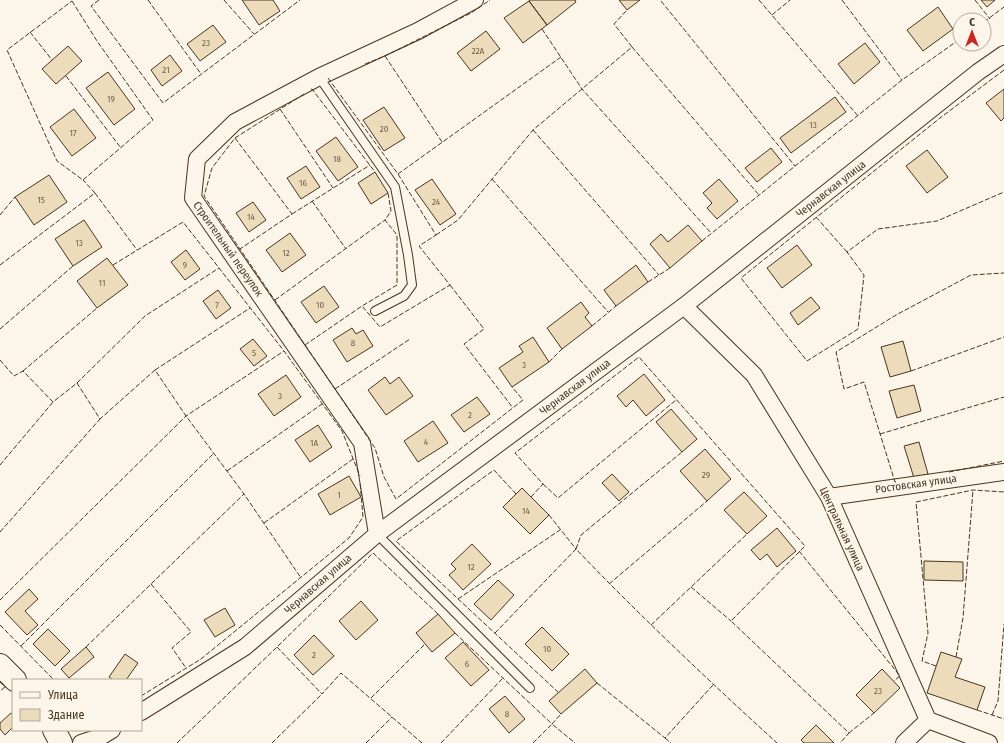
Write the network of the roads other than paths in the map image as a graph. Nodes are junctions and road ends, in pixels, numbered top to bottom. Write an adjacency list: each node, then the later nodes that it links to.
1 (475, 0): 3 (street, Строительный переулок)
2 (1004, 54): 4 (street, Чернавская улица)
3 (319, 77): 5 (lane); 8 (street, Строительный переулок)
4 (684, 306): 7 (street, Центральная улица); 8 (street, Чернавская улица)
5 (375, 311)
6 (1004, 472): 7 (street, Ростовская улица)
7 (829, 496): 13 (street, Центральная улица)
8 (377, 534): 11 (lane); 12 (street, Чернавская улица)
9 (0, 665): 10 (street)
10 (14, 679)
11 (530, 688)
12 (142, 711)
13 (928, 720): 18 (street); 19 (street)
14 (55, 731): 16 (street)
15 (110, 731): 17 (street)
16 (61, 743)
17 (81, 743)
18 (904, 743)
19 (989, 743)

